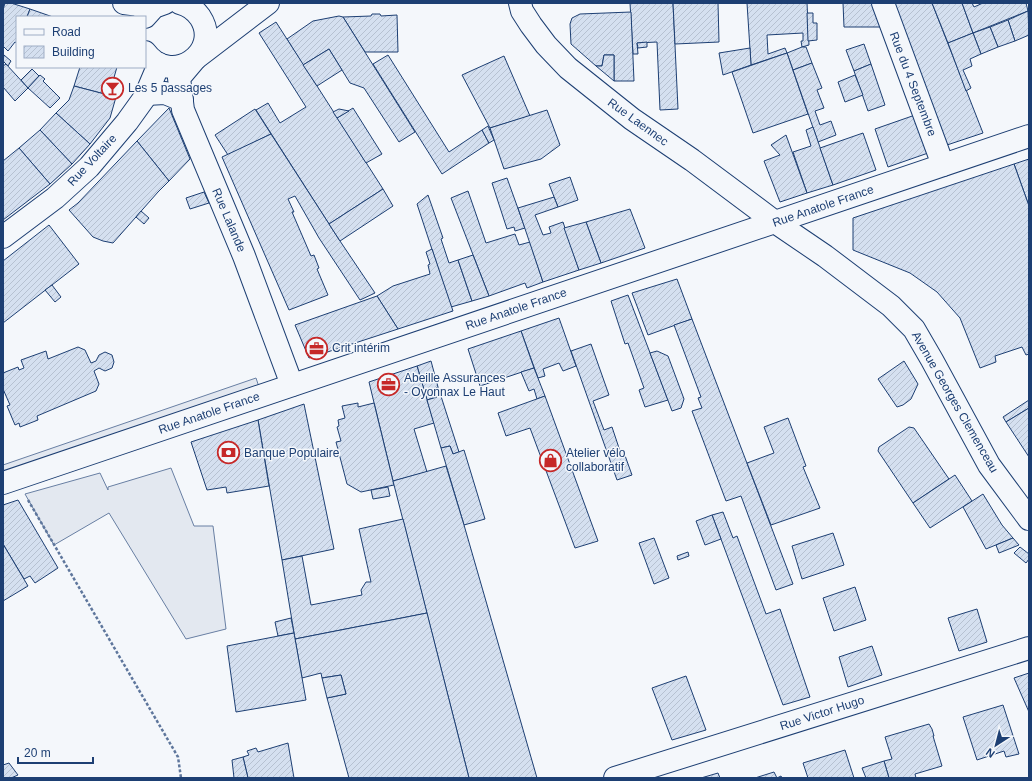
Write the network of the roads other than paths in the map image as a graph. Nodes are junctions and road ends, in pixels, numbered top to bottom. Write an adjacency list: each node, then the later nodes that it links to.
1 (124, 3): 6 (main road)
2 (180, 3): 8 (main road)
3 (268, 3): 8 (main road)
4 (520, 3): 13 (main road, Rue Laennec)
5 (883, 3): 12 (main road, Rue du 4 Septembre)
6 (155, 9)
7 (152, 58): 8 (main road); 9 (main road, Rue Voltaire)
8 (194, 59): 10 (main road, Rue Lalande)
9 (146, 94): 10 (main road); 14 (main road, Rue Voltaire)
10 (182, 100): 15 (main road, Rue Lalande)
11 (1029, 136): 12 (main road, Rue Anatole France)
12 (942, 165): 13 (main road, Rue Anatole France)
13 (775, 222): 15 (main road, Rue Anatole France); 17 (main road, Avenue Georges Clemenceau)
14 (3, 237)
15 (292, 385): 16 (main road, Rue Anatole France)
16 (3, 483)
17 (1029, 519)
18 (1029, 648): 19 (main road, Rue Victor Hugo)
19 (615, 778)

